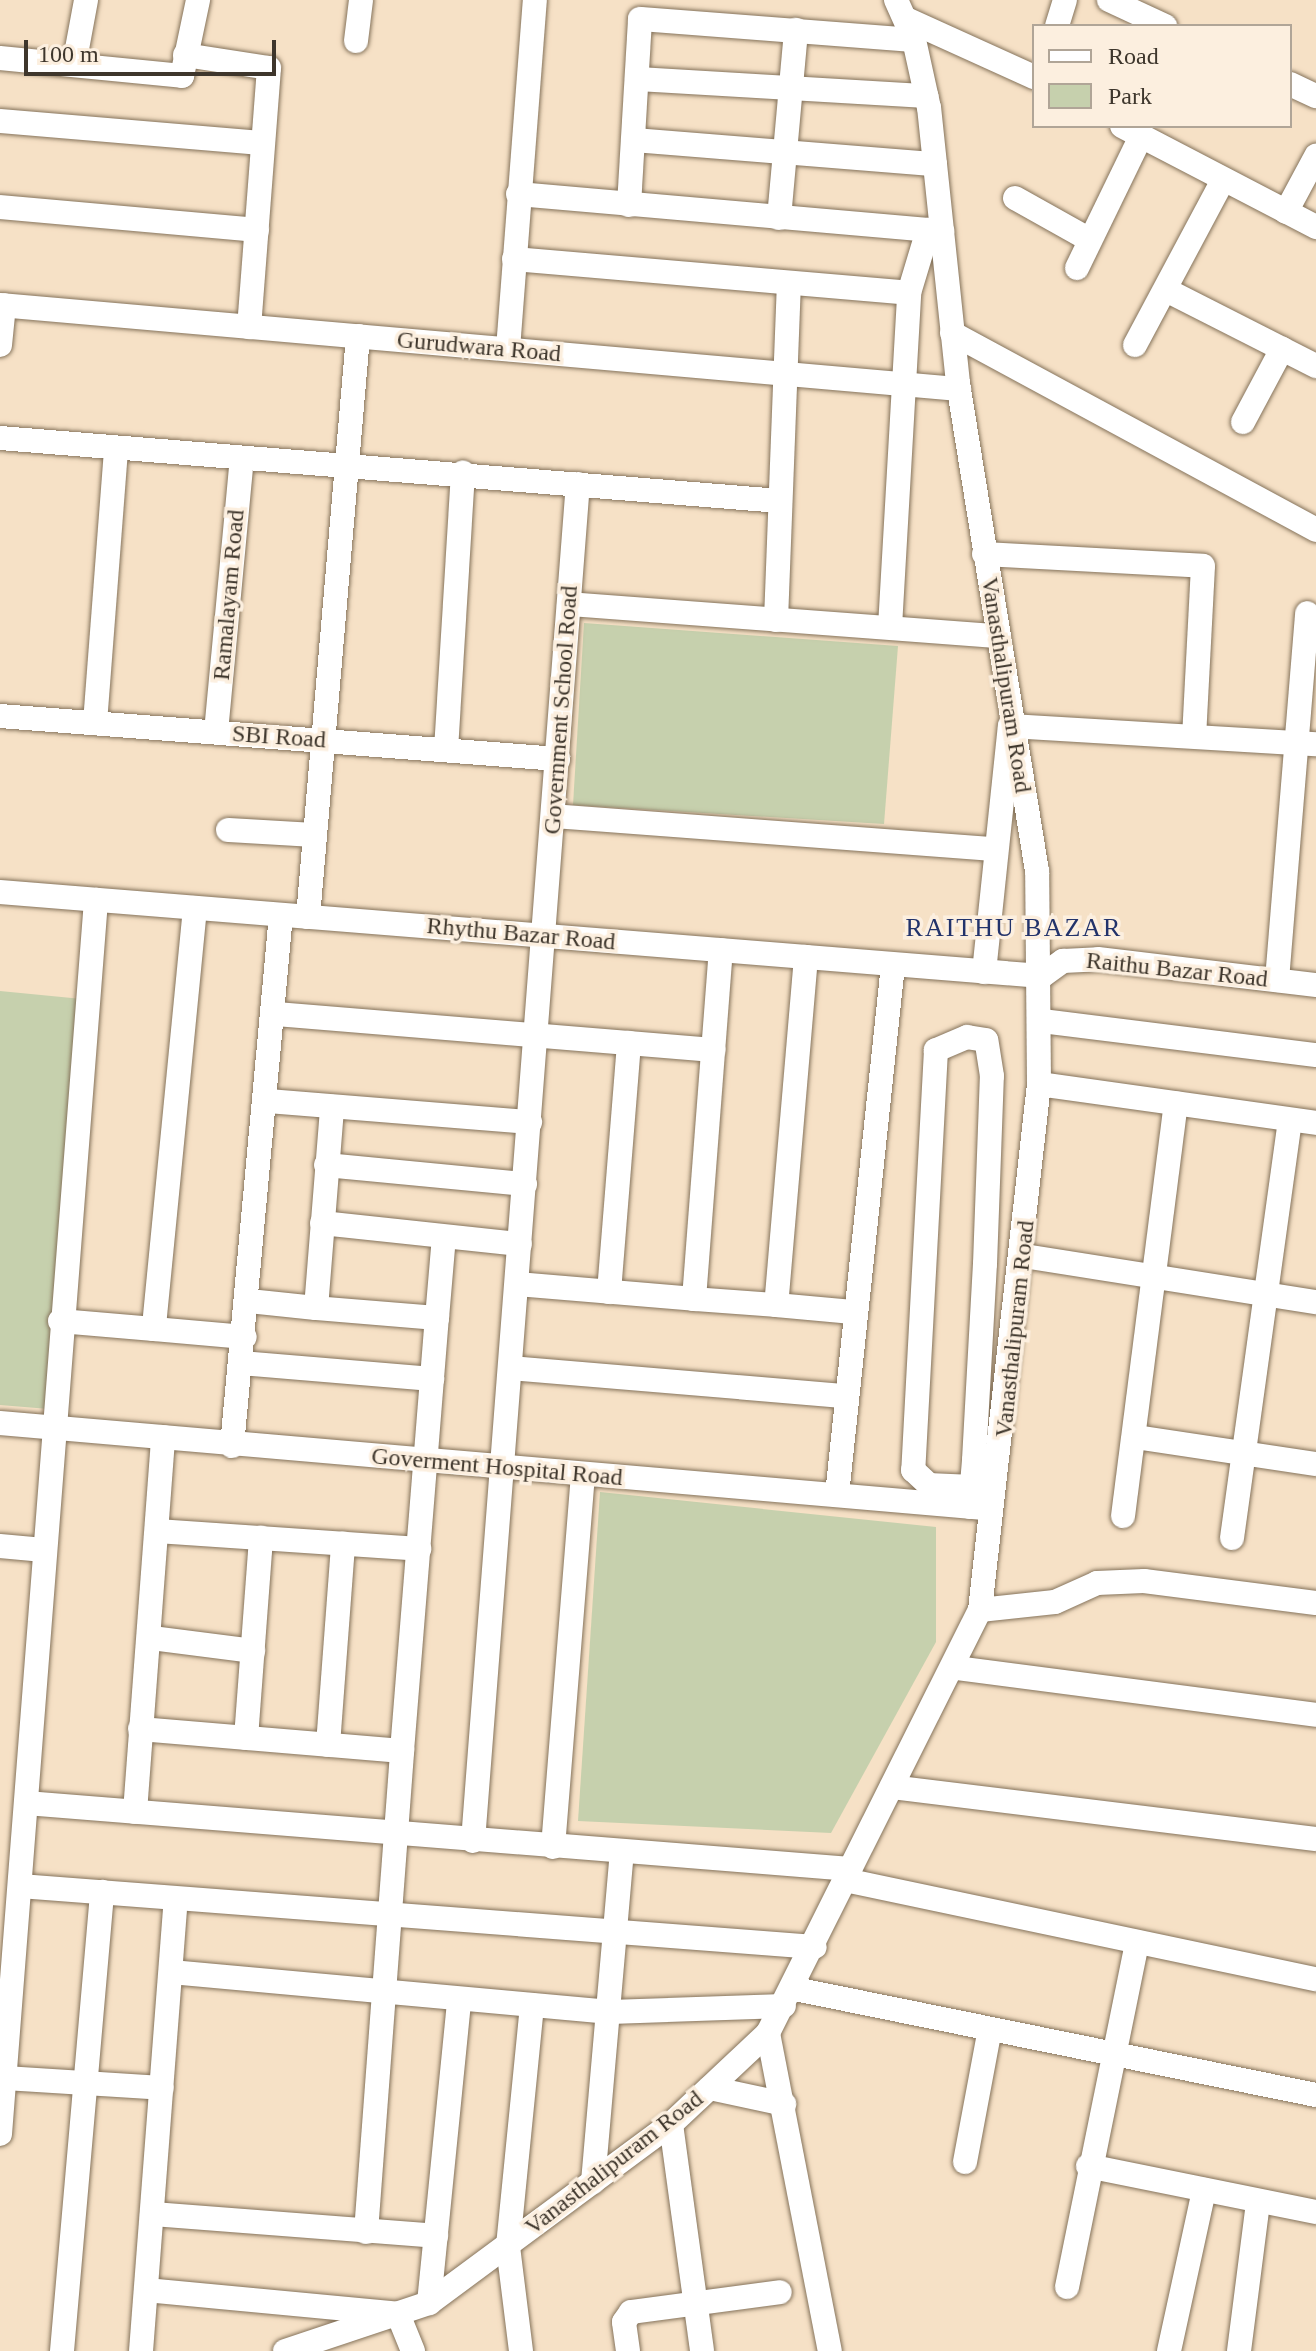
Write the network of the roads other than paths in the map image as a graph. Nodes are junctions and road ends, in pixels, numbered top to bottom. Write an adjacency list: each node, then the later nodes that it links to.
1 (86, 0): 15 (street)
2 (198, 0): 13 (street)
3 (361, 0): 12 (street)
4 (535, 0): 30 (street)
5 (1065, 0): 9 (street)
6 (1109, 0): 10 (street)
7 (640, 9): 11 (street); 17 (street)
8 (906, 20): 11 (street); 16 (street); 20 (street, Vanasthalipuram Road)
9 (1058, 24)
10 (1161, 24)
11 (796, 30): 19 (street)
12 (356, 41)
13 (185, 55): 15 (street); 25 (street)
14 (0, 58): 15 (street)
15 (74, 65)
16 (1032, 76)
17 (638, 79): 19 (street); 24 (street)
18 (1292, 85): 21 (street)
19 (791, 89): 20 (street); 26 (street)
20 (926, 96): 28 (street, Vanasthalipuram Road)
21 (1316, 96)
22 (0, 121): 25 (street)
23 (1131, 131): 29 (street); 39 (street)
24 (634, 140): 26 (street); 32 (street)
25 (261, 143): 37 (street)
26 (785, 151): 28 (street); 35 (street)
27 (1316, 156): 34 (street)
28 (935, 164): 38 (street, Vanasthalipuram Road)
29 (1222, 182): 34 (street); 43 (street)
30 (518, 194): 32 (street); 40 (street)
31 (1015, 198): 39 (street)
32 (629, 205): 35 (street)
33 (0, 207): 37 (street)
34 (1286, 212): 36 (street)
35 (779, 218): 38 (street)
36 (1316, 227)
37 (257, 230): 46 (street)
38 (935, 231): 44 (street); 47 (street, Vanasthalipuram Road)
39 (1090, 240): 41 (street)
40 (514, 259): 42 (street); 51 (street)
41 (1077, 268)
42 (789, 285): 44 (street); 54 (street)
43 (1168, 291): 50 (street); 52 (street)
44 (909, 293): 55 (street)
45 (2, 305): 46 (street, Gurudwara Road); 49 (street)
46 (249, 327): 48 (street, Gurudwara Road)
47 (952, 333): 56 (street, Vanasthalipuram Road); 65 (street)
48 (358, 336): 51 (street, Gurudwara Road); 61 (street)
49 (0, 345)
50 (1135, 345)
51 (508, 349): 54 (street, Gurudwara Road)
52 (1282, 349): 53 (street); 57 (street)
53 (1316, 366)
54 (786, 374): 55 (street, Gurudwara Road); 64 (street)
55 (902, 384): 56 (street, Gurudwara Road); 70 (street)
56 (959, 389): 66 (street, Vanasthalipuram Road)
57 (1243, 422)
58 (0, 438): 59 (street)
59 (116, 450): 60 (street); 73 (street)
60 (242, 458): 61 (street); 75 (street, Ramalayam Road)
61 (347, 467): 62 (street); 77 (street)
62 (463, 473): 63 (street); 79 (street)
63 (578, 484): 64 (street); 67 (street, Government School Road)
64 (779, 501): 69 (street)
65 (1313, 520)
66 (984, 554): 71 (street, Vanasthalipuram Road); 76 (street)
67 (569, 604): 69 (street); 80 (street, Government School Road)
68 (1307, 613): 78 (street)
69 (776, 620): 70 (street)
70 (890, 627): 71 (street)
71 (998, 636): 74 (street, Vanasthalipuram Road)
72 (0, 716): 73 (street, SBI Road)
73 (95, 723): 75 (street, SBI Road)
74 (1010, 726): 76 (street); 84 (street); 95 (street, Vanasthalipuram Road)
75 (216, 732): 77 (street, SBI Road)
76 (1194, 735): 78 (street)
77 (324, 741): 79 (street, SBI Road); 83 (street)
78 (1305, 744): 96 (street)
79 (446, 750): 80 (street, SBI Road)
80 (558, 759): 81 (street, Government School Road)
81 (553, 816): 84 (street); 90 (street, Government School Road)
82 (228, 830): 83 (street)
83 (315, 835): 89 (street)
84 (992, 849): 94 (street)
85 (0, 892): 86 (street, Rhythu Bazar Road)
86 (96, 900): 87 (street, Rhythu Bazar Road); 128 (street)
87 (195, 908): 88 (street, Rhythu Bazar Road); 129 (street)
88 (281, 915): 89 (street, Rhythu Bazar Road); 98 (street)
89 (308, 917): 90 (street, Rhythu Bazar Road)
90 (544, 936): 91 (street, Rhythu Bazar Road); 100 (street, Government School Road)
91 (721, 950): 92 (street, Rhythu Bazar Road); 102 (street)
92 (806, 957): 93 (street, Rhythu Bazar Road); 124 (street)
93 (893, 965): 94 (street, Rhythu Bazar Road); 126 (street)
94 (984, 972): 95 (street, Rhythu Bazar Road)
95 (1042, 976): 96 (street, Raithu Bazar Road); 99 (street, Vanasthalipuram Road)
96 (1277, 980): 97 (street, Raithu Bazar Road)
97 (1316, 985)
98 (276, 1014): 100 (street); 105 (street)
99 (1042, 1021): 103 (street); 104 (street, Vanasthalipuram Road)
100 (538, 1035): 101 (street); 109 (street, Government School Road)
101 (629, 1043): 102 (street); 119 (street)
102 (714, 1050): 121 (street)
103 (1316, 1055)
104 (1039, 1084): 106 (street); 116 (street, Vanasthalipuram Road)
105 (268, 1101): 107 (street); 122 (street)
106 (1176, 1103): 108 (street); 117 (street)
107 (332, 1107): 109 (street); 111 (street)
108 (1290, 1120): 110 (street); 120 (street)
109 (530, 1122): 112 (street, Government School Road)
110 (1316, 1123)
111 (326, 1165): 112 (street); 113 (street)
112 (525, 1184): 115 (street, Government School Road)
113 (322, 1223): 114 (street); 125 (street)
114 (444, 1237): 115 (street); 127 (street)
115 (520, 1244): 118 (street, Government School Road)
116 (1024, 1256): 117 (street); 146 (street, Vanasthalipuram Road)
117 (1156, 1278): 120 (street); 138 (street)
118 (517, 1284): 119 (street); 132 (street, Government School Road)
119 (609, 1292): 121 (street)
120 (1265, 1296): 123 (street); 140 (street)
121 (694, 1299): 124 (street)
122 (249, 1301): 125 (street); 130 (street)
123 (1316, 1302)
124 (776, 1305): 126 (street)
125 (316, 1308): 127 (street)
126 (853, 1312): 134 (street)
127 (437, 1318): 133 (street)
128 (60, 1321): 129 (street); 136 (street)
129 (154, 1329): 130 (street)
130 (245, 1337): 131 (street)
131 (241, 1363): 133 (street); 139 (street)
132 (510, 1368): 134 (street); 143 (street, Government School Road)
133 (432, 1379): 141 (street)
134 (843, 1396): 145 (street)
135 (0, 1423): 136 (street, Goverment Hospital Road)
136 (55, 1428): 137 (street, Goverment Hospital Road); 154 (street)
137 (163, 1437): 139 (street, Goverment Hospital Road); 148 (street)
138 (1135, 1437): 140 (street); 147 (street)
139 (232, 1446): 141 (street, Goverment Hospital Road)
140 (1241, 1454): 142 (street); 150 (street)
141 (426, 1461): 143 (street, Goverment Hospital Road); 153 (street)
142 (1316, 1464)
143 (502, 1467): 144 (street, Goverment Hospital Road); 170 (street, Government School Road)
144 (583, 1474): 145 (street, Goverment Hospital Road); 171 (street)
145 (837, 1495): 146 (street, Goverment Hospital Road)
146 (979, 1501): 146 (street); 156 (street, Vanasthalipuram Road)
147 (1123, 1516)
148 (157, 1531): 149 (street); 157 (street)
149 (261, 1538): 151 (street); 158 (street)
150 (1232, 1538)
151 (343, 1544): 153 (street); 163 (street)
152 (0, 1546): 154 (street)
153 (419, 1549): 164 (street)
154 (44, 1550): 166 (street)
155 (1316, 1603): 156 (street)
156 (980, 1610): 159 (street, Vanasthalipuram Road)
157 (152, 1638): 158 (street); 161 (street)
158 (253, 1651): 162 (street)
159 (956, 1668): 160 (street); 165 (street, Vanasthalipuram Road)
160 (1316, 1715)
161 (140, 1729): 162 (street); 167 (street)
162 (246, 1738): 163 (street)
163 (328, 1745): 164 (street)
164 (402, 1751): 168 (street)
165 (892, 1787): 169 (street); 173 (street, Vanasthalipuram Road)
166 (26, 1803): 167 (street); 175 (street)
167 (135, 1812): 168 (street)
168 (396, 1834): 170 (street); 177 (street)
169 (1316, 1839)
170 (473, 1841): 171 (street)
171 (553, 1847): 172 (street)
172 (622, 1853): 173 (street); 178 (street)
173 (847, 1875): 179 (street); 180 (street, Vanasthalipuram Road)
174 (102, 1892): 175 (street); 176 (street); 192 (street)
175 (13, 1899): 191 (street)
176 (176, 1899): 177 (street); 181 (street)
177 (390, 1914): 178 (street); 183 (street)
178 (616, 1932): 180 (street); 187 (street)
179 (1137, 1942): 182 (street); 190 (street)
180 (815, 1947): 184 (street, Vanasthalipuram Road)
181 (171, 1972): 183 (street); 193 (street)
182 (1316, 1979)
183 (384, 1991): 185 (street); 206 (street)
184 (790, 1998): 187 (street); 188 (street); 189 (street, Vanasthalipuram Road)
185 (459, 2001): 186 (street); 207 (street)
186 (532, 2005): 187 (street); 208 (street)
187 (610, 2012): 201 (street)
188 (990, 2029): 190 (street); 199 (street)
189 (768, 2033): 194 (street, Vanasthalipuram Road); 196 (street)
190 (1115, 2056): 195 (street); 200 (street)
191 (5, 2078): 192 (street); 198 (street)
192 (87, 2083): 193 (street); 215 (street)
193 (162, 2088): 205 (street)
194 (710, 2088): 196 (street); 197 (street, Vanasthalipuram Road)
195 (1316, 2095)
196 (784, 2104): 222 (street)
197 (671, 2124): 201 (street, Vanasthalipuram Road); 213 (street)
198 (0, 2134)
199 (965, 2162)
200 (1088, 2166): 202 (street); 209 (street)
201 (593, 2182): 208 (street, Vanasthalipuram Road)
202 (1204, 2190): 203 (street); 223 (street)
203 (1258, 2202): 204 (street); 224 (street)
204 (1316, 2212)
205 (152, 2214): 206 (street); 210 (street)
206 (366, 2232): 207 (street)
207 (436, 2236): 212 (street)
208 (508, 2246): 212 (street, Vanasthalipuram Road); 219 (street)
209 (1067, 2287)
210 (146, 2290): 214 (street); 216 (street)
211 (780, 2292): 213 (street)
212 (429, 2303): 214 (street, Vanasthalipuram Road)
213 (697, 2305): 220 (street); 221 (street)
214 (398, 2314): 217 (street, Vanasthalipuram Road); 218 (street)
215 (62, 2351)
216 (141, 2351)
217 (285, 2351)
218 (413, 2351)
219 (521, 2351)
220 (628, 2351)
221 (702, 2351)
222 (830, 2351)
223 (1169, 2351)
224 (1239, 2351)

